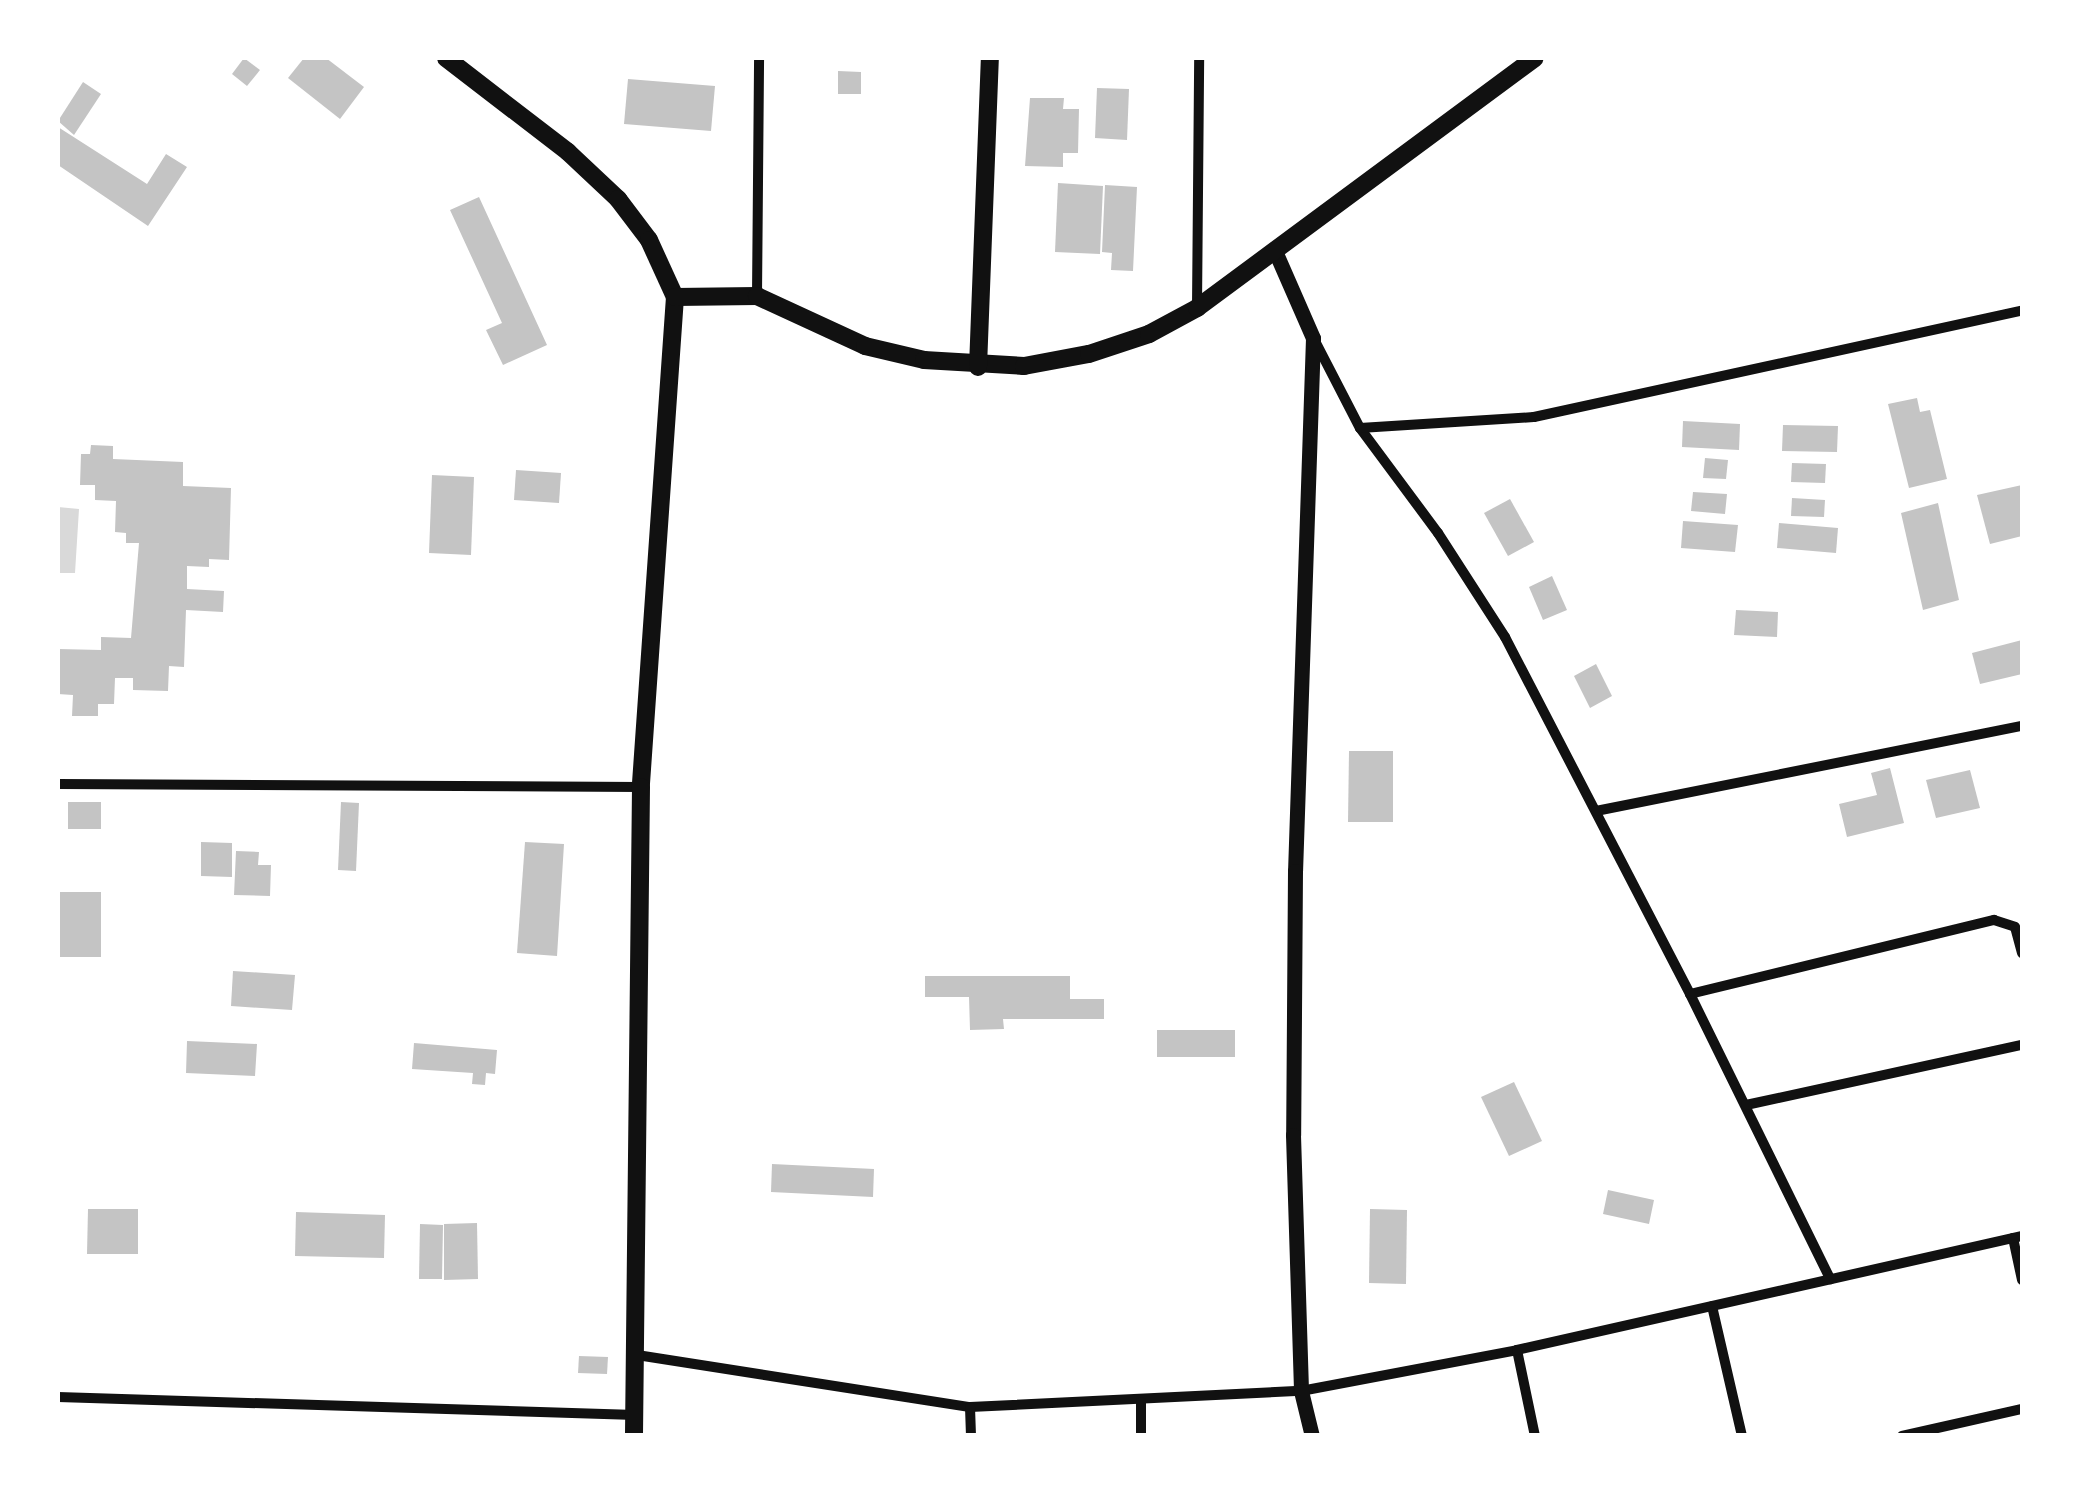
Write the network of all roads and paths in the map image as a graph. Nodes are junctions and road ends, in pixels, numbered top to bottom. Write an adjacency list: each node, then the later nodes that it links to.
1 (446, 58): 8 (main road)
2 (759, 58): 7 (street)
3 (990, 58): 12 (main road)
4 (1199, 58): 9 (street)
5 (1535, 58): 6 (main road)
6 (1275, 251): 9 (main road); 11 (main road)
7 (757, 296): 8 (main road); 12 (main road)
8 (675, 297): 16 (main road)
9 (1197, 308): 12 (main road)
10 (2022, 312): 13 (street)
11 (1313, 338): 13 (street); 28 (main road)
12 (978, 367)
13 (1360, 428): 17 (street)
14 (2022, 726): 17 (street)
15 (58, 784): 16 (street)
16 (641, 788): 27 (main road)
17 (1596, 811): 19 (street)
18 (2022, 953): 19 (street)
19 (1690, 994): 21 (street)
20 (2022, 1045): 21 (street)
21 (1746, 1106): 23 (street)
22 (2018, 1237): 23 (street); 24 (street)
23 (1830, 1279): 25 (street)
24 (2022, 1280)
25 (1712, 1306): 26 (street); 39 (street)
26 (1517, 1350): 28 (street); 38 (street)
27 (637, 1354): 31 (street); 33 (main road)
28 (1301, 1391): 30 (street); 37 (main road)
29 (58, 1397): 33 (street)
30 (1141, 1402): 31 (street); 36 (street)
31 (970, 1407): 35 (street)
32 (2022, 1409): 40 (street)
33 (636, 1414): 34 (main road)
34 (634, 1436)
35 (971, 1436)
36 (1142, 1436)
37 (1312, 1436)
38 (1535, 1436)
39 (1742, 1436)
40 (1902, 1436)

